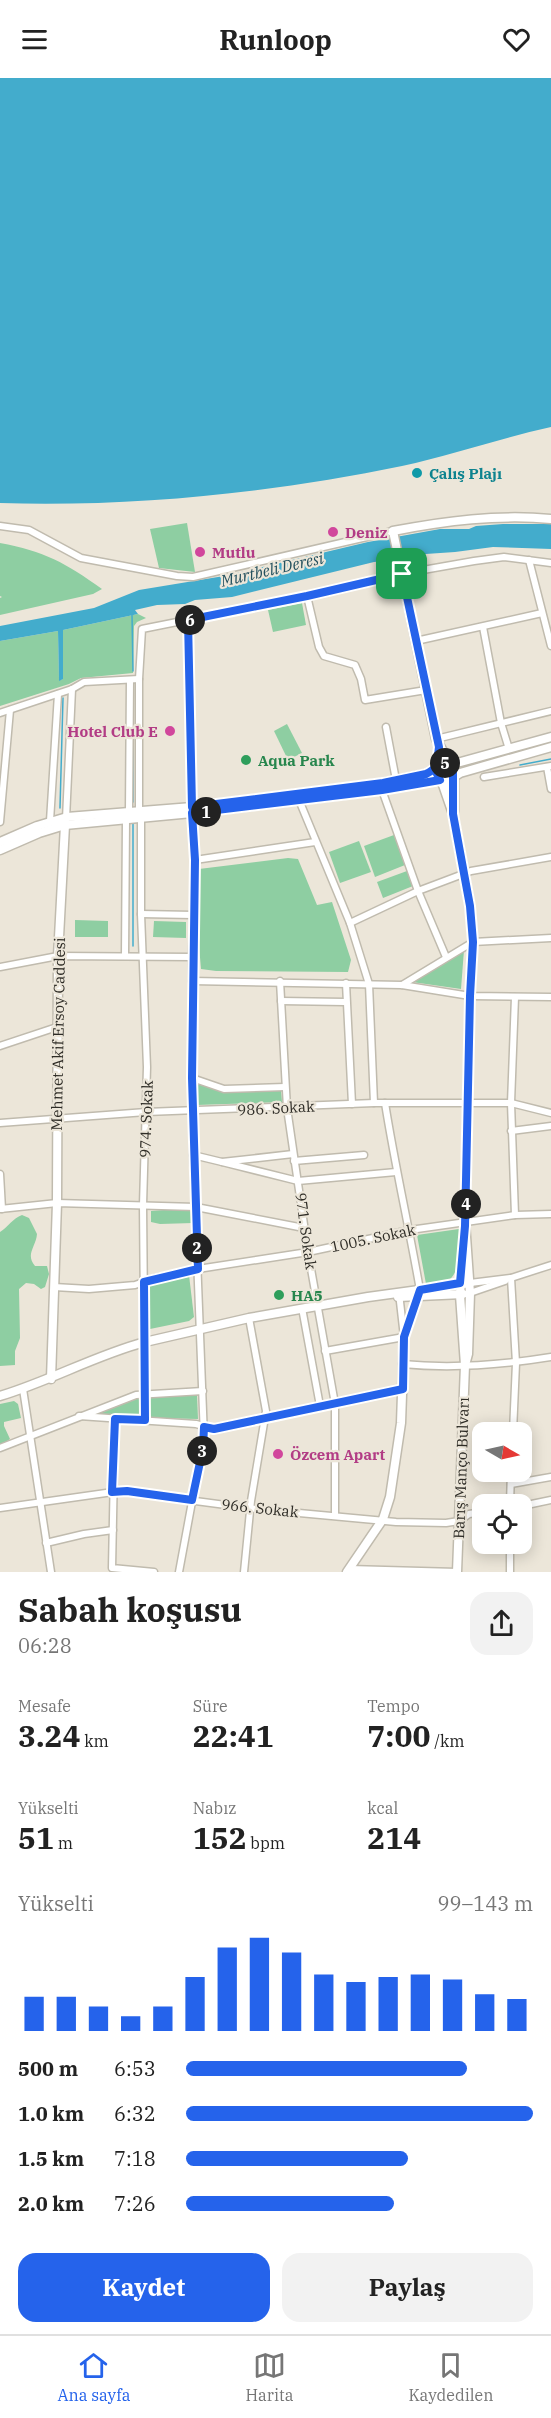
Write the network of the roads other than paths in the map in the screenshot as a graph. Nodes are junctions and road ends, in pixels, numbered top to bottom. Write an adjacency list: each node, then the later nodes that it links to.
1 (551, 519): 3 (main road)
2 (0, 526): 3 (street)
3 (393, 531): 6 (main road)
4 (529, 560): 5 (street); 6 (street); 8 (street)
5 (551, 563)
6 (402, 574): 7 (street); 11 (main road)
7 (307, 596): 9 (street); 16 (street)
8 (542, 613): 10 (street); 12 (street)
9 (188, 620): 13 (street, 974. Sokak); 37 (street)
10 (483, 627): 11 (street); 21 (street)
11 (416, 641): 16 (main road)
12 (551, 646)
13 (139, 679): 14 (street); 38 (street, 974. Sokak)
14 (130, 680): 15 (street); 40 (street)
15 (72, 689): 17 (street); 42 (street, Mehmet Akif Ersoy Caddesi)
16 (426, 690): 24 (main road)
17 (58, 694): 18 (street); 41 (street)
18 (10, 710): 20 (street); 43 (street)
19 (551, 711): 21 (street)
20 (0, 713)
21 (501, 723): 24 (street); 26 (street)
22 (387, 727): 32 (street)
23 (551, 737): 26 (main road)
24 (438, 743): 27 (main road); 29 (main road)
25 (551, 747): 30 (main road)
26 (509, 749): 27 (main road)
27 (449, 764): 29 (main road); 30 (main road)
28 (549, 766): 31 (street); 34 (street)
29 (438, 767): 32 (main road); 33 (main road)
30 (453, 777): 33 (main road); 39 (main road, Barış Manço Bulvarı)
31 (484, 777)
32 (396, 780): 37 (main road)
33 (440, 780): 35 (main road); 39 (main road, Barış Manço Bulvarı)
34 (551, 789)
35 (382, 790): 36 (main road); 50 (street)
36 (299, 800): 37 (main road); 45 (street)
37 (192, 810): 38 (main road); 48 (street)
38 (140, 814): 40 (main road); 51 (street, 974. Sokak)
39 (453, 814): 49 (main road, Barış Manço Bulvarı)
40 (128, 815): 42 (main road); 57 (street)
41 (50, 821): 42 (main road); 44 (main road)
42 (66, 821): 46 (main road); 56 (main road, Mehmet Akif Ersoy Caddesi)
43 (0, 822)
44 (0, 842)
45 (315, 842): 48 (street); 53 (street)
46 (0, 850)
47 (551, 856): 49 (street)
48 (195, 860): 52 (street)
49 (464, 873): 50 (street); 55 (main road, Barış Manço Bulvarı)
50 (418, 891): 53 (street); 60 (street)
51 (141, 914): 52 (street); 58 (street, 974. Sokak)
52 (193, 915): 59 (street)
53 (350, 923): 65 (street)
54 (551, 938): 55 (street)
55 (473, 942): 60 (street); 67 (main road, Barış Manço Bulvarı)
56 (58, 956): 57 (street); 61 (street); 72 (main road, Mehmet Akif Ersoy Caddesi)
57 (125, 956): 58 (street)
58 (143, 956): 59 (street); 83 (street, 974. Sokak)
59 (192, 957): 62 (street)
60 (446, 957): 66 (street)
61 (0, 967)
62 (192, 981): 63 (street); 74 (street)
63 (280, 981): 64 (street); 70 (street, 971. Sokak)
64 (346, 983): 65 (street); 71 (street)
65 (369, 984): 66 (street); 76 (street)
66 (402, 985): 67 (street)
67 (470, 996): 68 (street); 78 (main road, Barış Manço Bulvarı)
68 (515, 997): 69 (street); 80 (street)
69 (551, 998)
70 (281, 1002): 71 (street); 75 (street, 971. Sokak)
71 (345, 1002): 79 (street)
72 (57, 1027): 73 (street); 85 (main road, Mehmet Akif Ersoy Caddesi)
73 (0, 1046)
74 (192, 1078): 75 (street); 82 (street)
75 (285, 1086): 81 (street, 971. Sokak)
76 (374, 1103): 77 (street, 986. Sokak); 79 (street, 986. Sokak)
77 (385, 1103): 78 (street, 986. Sokak); 93 (street)
78 (467, 1103): 80 (street, 986. Sokak); 102 (main road, Barış Manço Bulvarı)
79 (352, 1104): 81 (street, 986. Sokak)
80 (511, 1104): 84 (street, 986. Sokak); 88 (street)
81 (286, 1108): 82 (street, 986. Sokak); 91 (street, 971. Sokak)
82 (193, 1111): 83 (street, 986. Sokak); 89 (street)
83 (146, 1112): 85 (street, 986. Sokak); 97 (street, 974. Sokak)
84 (551, 1113)
85 (56, 1117): 86 (street, 986. Sokak); 96 (main road, Mehmet Akif Ersoy Caddesi)
86 (0, 1123)
87 (551, 1126): 88 (street)
88 (511, 1131): 101 (street)
89 (193, 1155): 92 (street); 98 (street)
90 (364, 1155): 91 (street)
91 (294, 1157): 92 (street); 95 (street, 971. Sokak)
92 (222, 1162): 95 (street)
93 (396, 1172): 95 (street); 104 (street)
94 (0, 1174): 99 (street)
95 (298, 1181): 103 (street, 971. Sokak)
96 (57, 1203): 97 (street); 99 (street); 111 (main road, Mehmet Akif Ersoy Caddesi)
97 (143, 1205): 98 (street); 109 (street, 974. Sokak)
98 (196, 1207): 103 (street); 107 (street)
99 (1, 1209)
100 (551, 1214): 101 (street, 1005. Sokak)
101 (514, 1215): 102 (street, 1005. Sokak)
102 (465, 1224): 104 (street, 1005. Sokak); 110 (main road, Barış Manço Bulvarı)
103 (304, 1228): 105 (street, 971. Sokak)
104 (410, 1230): 105 (street, 1005. Sokak); 112 (street)
105 (308, 1252): 107 (street, 1005. Sokak); 116 (street, 971. Sokak)
106 (551, 1265): 108 (street)
107 (198, 1269): 109 (street, 1005. Sokak); 119 (street)
108 (510, 1279): 110 (street); 113 (street); 124 (street)
109 (144, 1282): 111 (street, 1005. Sokak); 121 (street, 974. Sokak)
110 (465, 1283): 112 (main road); 113 (main road, Barış Manço Bulvarı); 115 (main road, Barış Manço Bulvarı)
111 (54, 1287): 127 (main road, Mehmet Akif Ersoy Caddesi)
112 (419, 1293): 114 (main road); 115 (main road); 120 (main road)
113 (470, 1293): 115 (main road); 126 (main road, Barış Manço Bulvarı)
114 (399, 1295): 116 (main road); 120 (street)
115 (460, 1295): 126 (main road, Barış Manço Bulvarı)
116 (318, 1305): 117 (main road); 122 (street, 971. Sokak)
117 (302, 1308): 118 (main road); 134 (street)
118 (249, 1318): 119 (main road); 136 (street)
119 (200, 1330): 121 (main road); 130 (street)
120 (404, 1337): 122 (street); 125 (main road)
121 (145, 1342): 127 (main road); 131 (street, 974. Sokak)
122 (325, 1351): 133 (street, 971. Sokak)
123 (551, 1357): 124 (street)
124 (516, 1363): 126 (street); 139 (street)
125 (402, 1364): 126 (street); 129 (main road)
126 (465, 1365): 156 (main road, Barış Manço Bulvarı)
127 (51, 1379): 128 (main road)
128 (23, 1389): 132 (main road); 141 (street)
129 (403, 1389): 133 (street); 155 (main road)
130 (203, 1390): 131 (street); 140 (street)
131 (145, 1394): 135 (street); 138 (street, 974. Sokak)
132 (0, 1396)
133 (335, 1404): 134 (street); 154 (street, 971. Sokak)
134 (320, 1406): 136 (street)
135 (79, 1416): 137 (street); 141 (street)
136 (265, 1417): 140 (street); 152 (street)
137 (115, 1419): 138 (street); 145 (street)
138 (145, 1420): 140 (street)
139 (513, 1422)
140 (204, 1427): 147 (street)
141 (30, 1437): 142 (street); 149 (street)
142 (0, 1448)
143 (551, 1477): 144 (street)
144 (511, 1484): 146 (street)
145 (112, 1492): 147 (street, 966. Sokak); 149 (street, 966. Sokak); 157 (street)
146 (510, 1494)
147 (192, 1500): 152 (street, 966. Sokak); 163 (street)
148 (551, 1500): 150 (street)
149 (40, 1502): 151 (street, 966. Sokak); 158 (street)
150 (532, 1504)
151 (0, 1508)
152 (251, 1509): 154 (street, 966. Sokak); 164 (street)
153 (472, 1514): 156 (street, 966. Sokak)
154 (335, 1515): 155 (street, 966. Sokak)
155 (383, 1519): 156 (street, 966. Sokak); 160 (main road)
156 (459, 1521): 165 (main road, Barış Manço Bulvarı)
157 (113, 1530): 158 (street); 162 (street)
158 (46, 1543): 161 (street)
159 (510, 1554): 166 (street)
160 (348, 1570): 165 (street)
161 (51, 1572)
162 (154, 1572)
163 (179, 1572)
164 (244, 1572)
165 (457, 1572)
166 (510, 1572)

